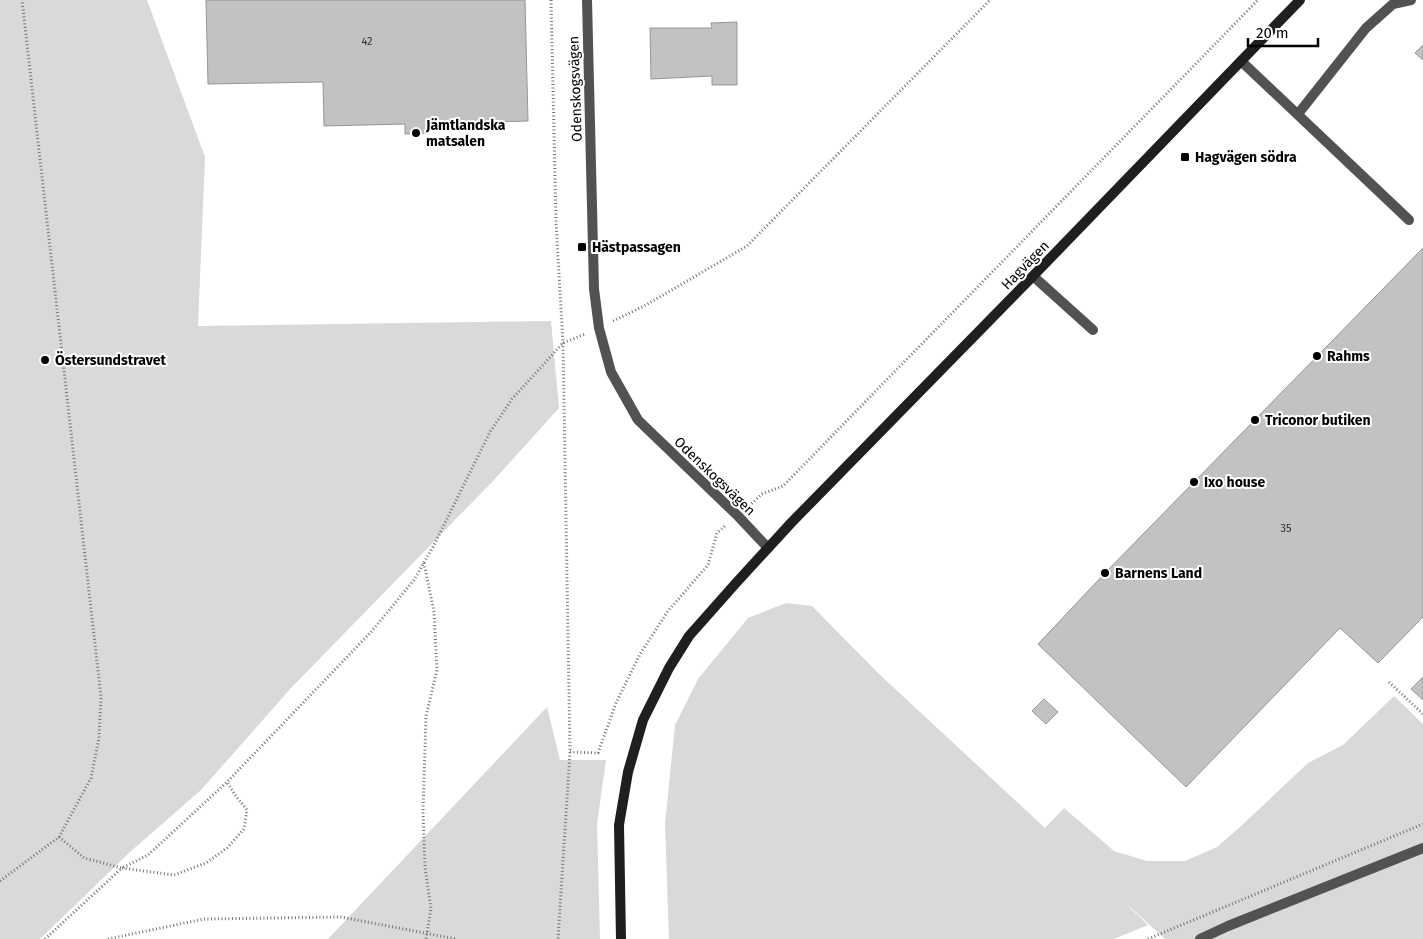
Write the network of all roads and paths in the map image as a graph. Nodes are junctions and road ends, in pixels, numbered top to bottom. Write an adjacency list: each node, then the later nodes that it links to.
1 (22, 0): 23 (path)
2 (551, 0): 14 (path)
3 (587, 0): 12 (street, Odenskogsvägen)
4 (990, 0): 12 (path)
5 (1258, 0): 15 (path)
6 (1300, 0): 8 (street, Hagvägen)
7 (1411, 0): 9 (street)
8 (1241, 61): 9 (street); 11 (street, Hagvägen)
9 (1298, 114): 10 (street)
10 (1409, 220)
11 (1033, 276): 13 (street); 16 (street, Hagvägen)
12 (599, 328): 14 (path); 15 (street, Odenskogsvägen)
13 (1093, 330)
14 (563, 343): 17 (path); 20 (path)
15 (738, 516): 16 (street, Odenskogsvägen); 20 (path)
16 (768, 548): 33 (street)
17 (424, 562): 21 (path); 27 (path)
18 (1389, 682): 19 (path)
19 (1423, 714)
20 (570, 752): 32 (path)
21 (227, 782): 25 (path); 25 (path)
22 (1423, 824): 34 (path)
23 (59, 837): 25 (path); 26 (path)
24 (1423, 848): 35 (street)
25 (122, 868): 28 (path)
26 (0, 881)
27 (427, 934): 29 (path); 30 (path); 31 (path)
28 (45, 939)
29 (108, 939)
30 (426, 939)
31 (456, 939)
32 (558, 939)
33 (621, 939)
34 (1148, 939)
35 (1200, 939)

